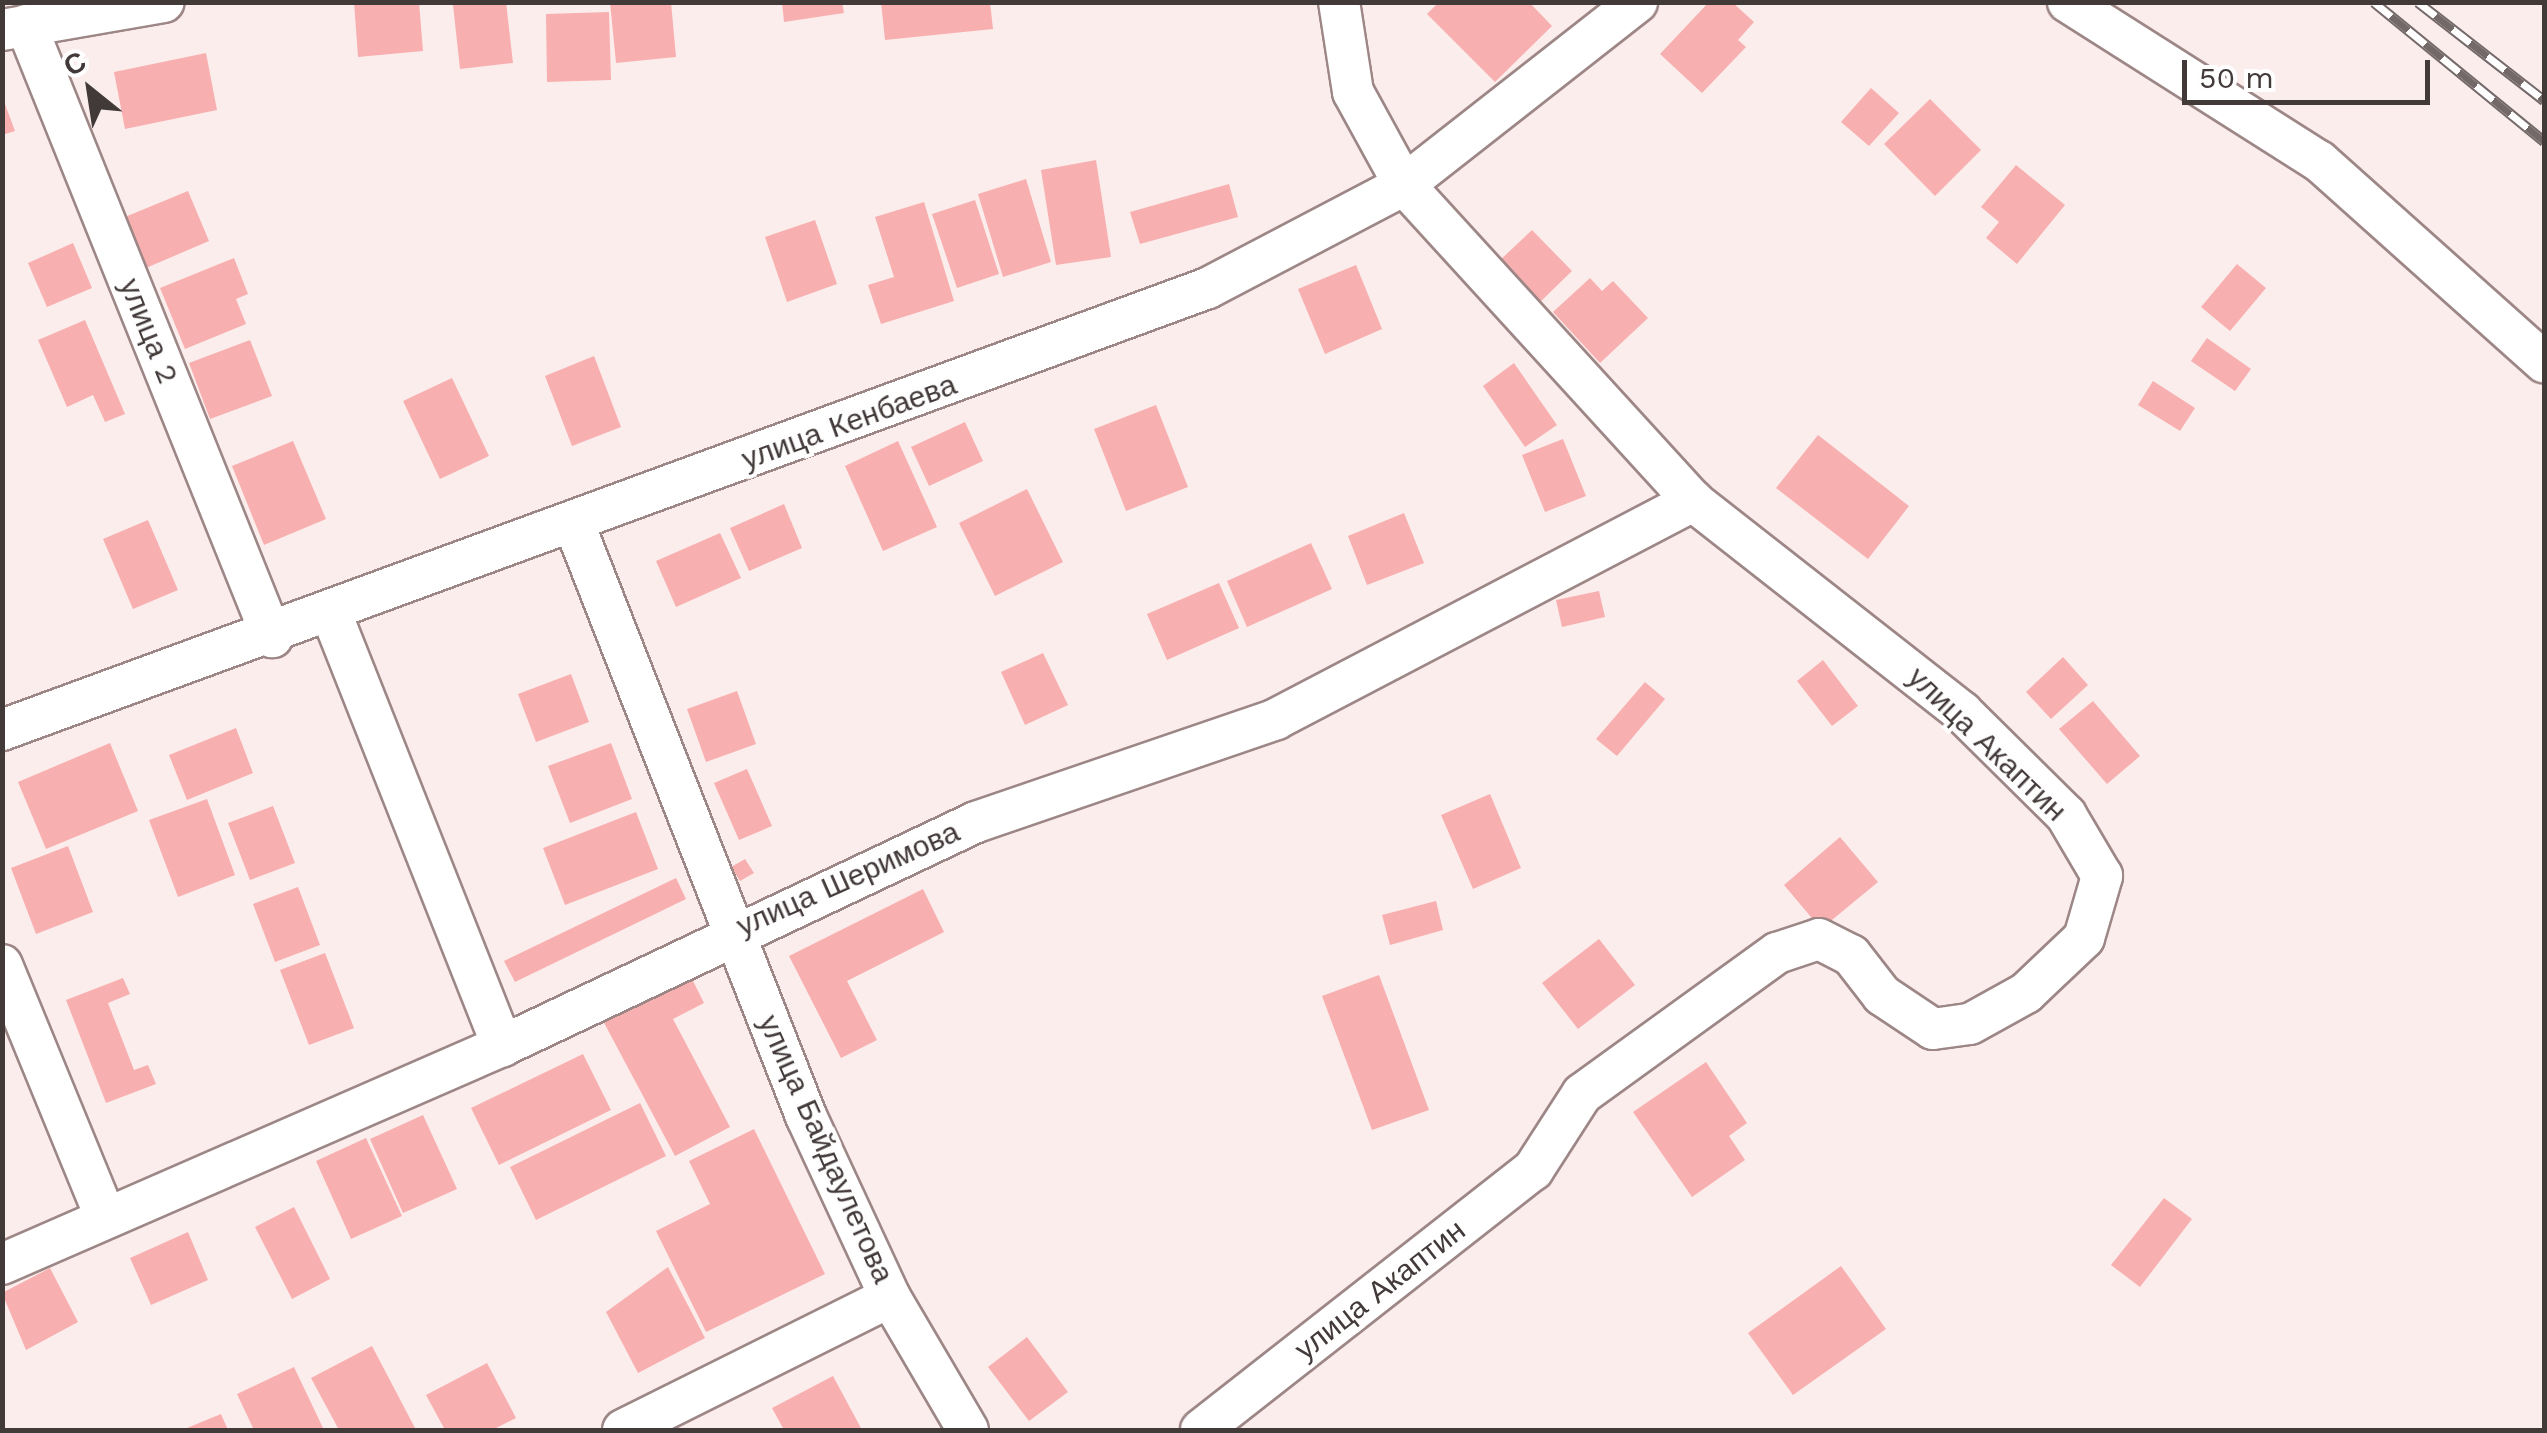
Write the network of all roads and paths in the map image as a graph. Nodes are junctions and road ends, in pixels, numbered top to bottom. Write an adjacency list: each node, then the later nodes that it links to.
1 (164, 2): 5 (street)
2 (1339, 2): 6 (street, улица Акаптин)
3 (1638, 2): 6 (street, улица Кенбаева)
4 (2068, 2): 7 (street)
5 (14, 28): 11 (street, улица 2)
6 (1404, 185): 8 (street, улица Акаптин); 9 (street, улица Кенбаева)
7 (2544, 362)
8 (1693, 500): 13 (street, улица Шеримова); 21 (street, улица Акаптин)
9 (574, 524): 10 (street, улица Кенбаева); 13 (street, улица Байдаулетова)
10 (332, 613): 11 (street, улица Кенбаева); 15 (street)
11 (272, 637): 12 (street, улица Кенбаева)
12 (2, 730)
13 (738, 927): 15 (street, улица Шеримова); 18 (street, улица Байдаулетова)
14 (2, 965): 16 (street)
15 (502, 1046): 16 (street, улица Шеримова)
16 (104, 1216): 17 (street, улица Шеримова)
17 (2, 1264)
18 (890, 1297): 19 (street); 20 (street, улица Байдаулетова)
19 (623, 1430)
20 (968, 1430)
21 (1201, 1430)

